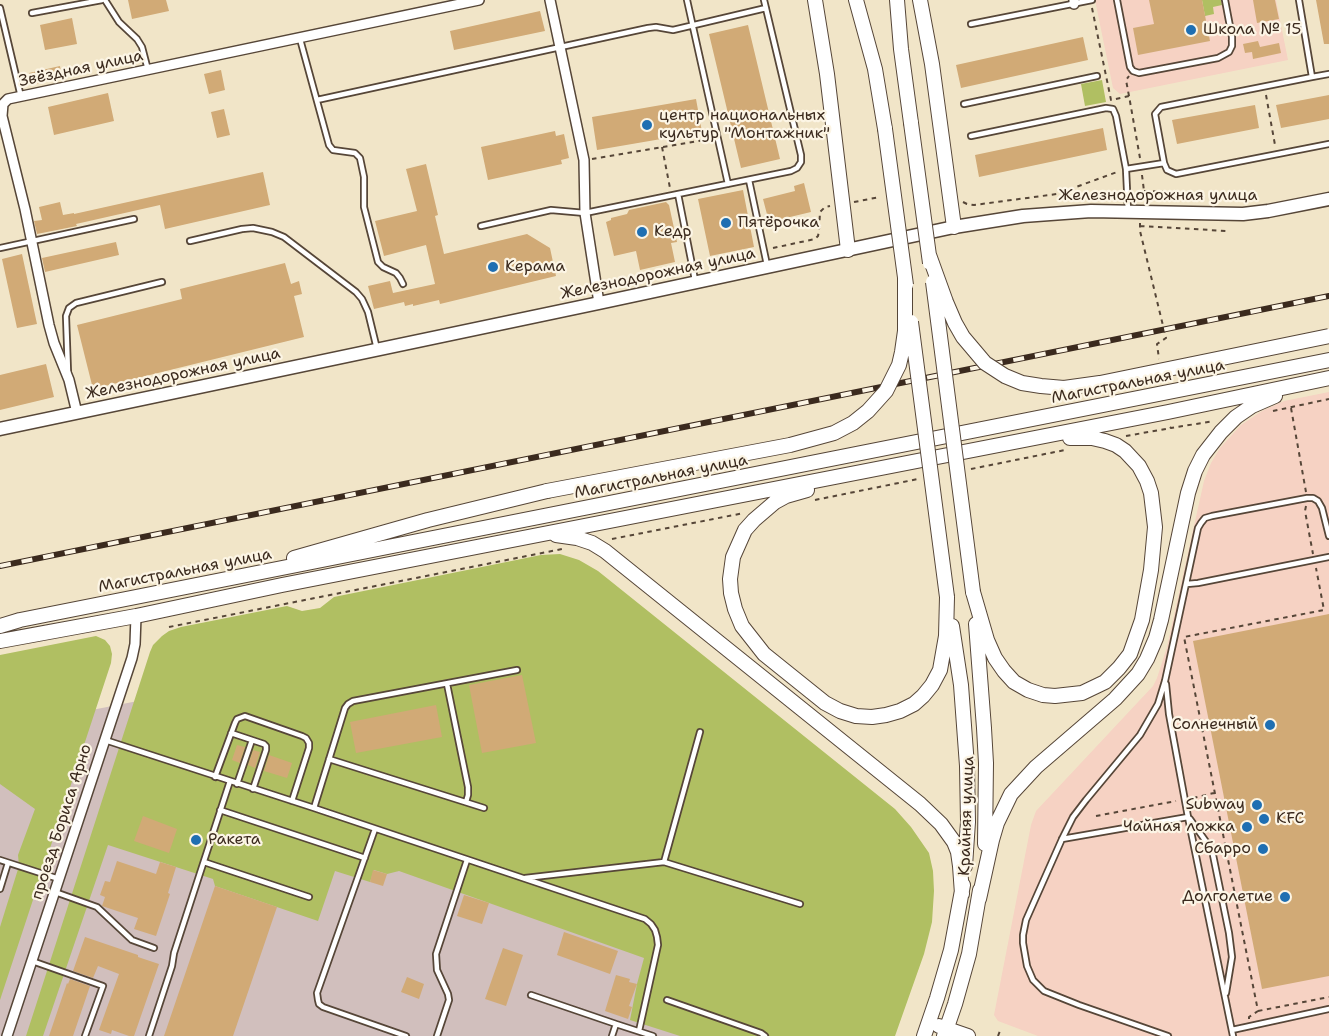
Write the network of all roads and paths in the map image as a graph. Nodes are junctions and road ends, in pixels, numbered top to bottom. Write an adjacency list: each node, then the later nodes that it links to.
1 (103, 0): 17 (lane); 22 (lane)
2 (479, 0): 20 (street, Звёздная улица)
3 (550, 0): 21 (street)
4 (687, 0): 19 (lane)
5 (764, 0): 16 (lane)
6 (815, 0): 49 (main road)
7 (856, 0): 63 (main road, bridge)
8 (897, 0): 61 (main road, bridge)
9 (920, 0): 55 (main road)
10 (1091, 0): 14 (lane); 28 (path)
11 (1118, 0): 23 (lane)
12 (1225, 0): 23 (lane)
13 (1299, 0): 26 (lane)
14 (1074, 2): 18 (lane)
15 (0, 8): 29 (lane)
16 (766, 8): 19 (lane); 41 (lane)
17 (32, 14)
18 (971, 24)
19 (693, 26): 21 (lane); 33 (lane)
20 (299, 38): 22 (street, Звёздная улица); 30 (lane)
21 (560, 47): 30 (lane); 37 (street)
22 (148, 70): 29 (street, Звёздная улица)
23 (1133, 71): 28 (path)
24 (1329, 74): 26 (lane)
25 (1097, 76): 31 (lane)
26 (1312, 76): 27 (lane)
27 (1264, 86): 36 (path); 38 (lane)
28 (1129, 96): 39 (path)
29 (21, 97): 57 (street, Звёздная улица)
30 (317, 100): 66 (lane)
31 (964, 104)
32 (971, 136): 40 (lane)
33 (717, 137): 35 (path); 42 (lane)
34 (1329, 144): 36 (lane)
35 (662, 147): 37 (path); 45 (path)
36 (1277, 154): 38 (lane)
37 (584, 160): 52 (street)
38 (1164, 162): 39 (lane)
39 (1142, 166): 40 (lane); 43 (path)
40 (1126, 170): 48 (path); 51 (lane)
41 (749, 180): 42 (lane); 62 (lane)
42 (728, 184): 44 (lane)
43 (1169, 192)
44 (678, 194): 45 (lane); 65 (lane)
45 (671, 196): 52 (lane)
46 (889, 196): 49 (path)
47 (1329, 199): 51 (street, Железнодорожная улица)
48 (960, 200)
49 (842, 204): 60 (main road)
50 (825, 207): 62 (path)
51 (1128, 211): 55 (street, Железнодорожная улица)
52 (585, 213): 54 (lane); 67 (street)
53 (134, 219): 57 (lane)
54 (481, 226)
55 (954, 227): 60 (street, Железнодорожная улица)
56 (1227, 231): 71 (path)
57 (32, 241): 59 (lane); 73 (street, Звёздная улица)
58 (190, 241): 69 (lane)
59 (0, 248)
60 (848, 250): 62 (street, Железнодорожная улица)
61 (929, 255): 68 (main road, bridge); 95 (main road, bridge)
62 (766, 263): 65 (street, Железнодорожная улица)
63 (905, 277): 93 (main road, bridge); 96 (main road, bridge)
64 (162, 282): 73 (lane)
65 (696, 282): 67 (street, Железнодорожная улица)
66 (403, 284)
67 (599, 303): 69 (street, Железнодорожная улица)
68 (1329, 336)
69 (377, 350): 75 (street, Железнодорожная улица)
70 (1329, 360): 93 (main road, Магистральная улица)
71 (1160, 363)
72 (1326, 379): 79 (main road, Магистральная улица); 136 (main road)
73 (69, 380): 75 (street, Звёздная улица)
74 (1291, 408): 84 (path)
75 (77, 413): 77 (street, Железнодорожная улица)
76 (1171, 428): 78 (path)
77 (0, 429)
78 (1106, 441): 79 (main road); 95 (main road)
79 (973, 450): 81 (main road, Магистральная улица)
80 (1066, 450): 82 (path)
81 (904, 463): 87 (main road, Магистральная улица); 96 (main road)
82 (963, 470)
83 (918, 479): 85 (path)
84 (1307, 498): 88 (lane); 92 (path); 94 (lane)
85 (815, 500)
86 (743, 513): 89 (path)
87 (539, 535): 89 (main road); 97 (main road, Магистральная улица)
88 (1329, 536)
89 (592, 543): 134 (main road)
90 (569, 548): 99 (path)
91 (1329, 557): 92 (lane)
92 (1314, 560): 94 (lane); 113 (path)
93 (203, 584): 98 (main road, Магистральная улица)
94 (1187, 584): 102 (lane)
95 (973, 592): 136 (main road, Крайняя улица)
96 (947, 597): 134 (main road, Крайняя улица)
97 (136, 616): 100 (main road, Магистральная улица); 106 (street, проезд Бориса Арно)
98 (0, 626)
99 (169, 627)
100 (0, 641)
101 (517, 670): 103 (lane)
102 (1165, 681): 114 (lane); 123 (lane)
103 (447, 684): 108 (lane); 116 (lane)
104 (700, 732): 128 (lane)
105 (231, 733): 107 (lane); 109 (lane); 115 (lane)
106 (105, 740): 109 (lane); 131 (street, проезд Бориса Арно)
107 (252, 740): 111 (lane); 112 (lane)
108 (329, 759): 116 (lane); 117 (lane)
109 (215, 777): 110 (lane)
110 (230, 781): 111 (lane); 119 (lane)
111 (237, 784): 112 (lane)
112 (254, 789): 115 (lane)
113 (1215, 793): 114 (path); 145 (path)
114 (1185, 799): 120 (path); 121 (lane)
115 (292, 801): 117 (lane)
116 (466, 802): 118 (lane)
117 (314, 808): 122 (lane)
118 (484, 808)
119 (220, 810): 124 (lane); 127 (lane)
120 (1096, 816)
121 (1188, 817): 123 (lane); 141 (lane); 141 (lane)
122 (375, 829): 124 (lane); 126 (lane)
123 (1062, 838): 163 (lane)
124 (365, 858): 156 (lane)
125 (0, 860): 129 (lane)
126 (467, 860): 130 (lane); 157 (lane)
127 (204, 862): 135 (lane); 155 (lane)
128 (664, 862): 130 (lane); 137 (lane)
129 (9, 863): 131 (lane); 132 (lane)
130 (523, 878): 150 (lane)
131 (59, 879): 133 (street, проезд Бориса Арно)
132 (0, 889)
133 (55, 892): 138 (lane); 139 (street, проезд Бориса Арно)
134 (962, 894): 149 (main road, Крайняя улица)
135 (309, 897)
136 (980, 899): 151 (main road, Крайняя улица)
137 (800, 904)
138 (154, 948)
139 (32, 961): 153 (street, проезд Бориса Арно); 154 (lane)
140 (531, 994): 147 (lane)
141 (1225, 996): 152 (lane)
142 (1329, 997): 145 (path)
143 (667, 1000): 160 (lane)
144 (1329, 1010): 152 (lane)
145 (1258, 1011): 146 (path)
146 (1249, 1017)
147 (616, 1024): 150 (lane); 158 (lane)
148 (1001, 1028): 162 (path)
149 (927, 1029): 151 (main road)
150 (639, 1031): 159 (lane)
151 (945, 1032): 161 (main road)
152 (1233, 1033)
153 (7, 1036)
154 (85, 1036)
155 (149, 1036)
156 (406, 1036)
157 (437, 1036)
158 (612, 1036)
159 (653, 1036)
160 (765, 1036)
161 (968, 1036)
162 (998, 1036)
163 (1168, 1036)

